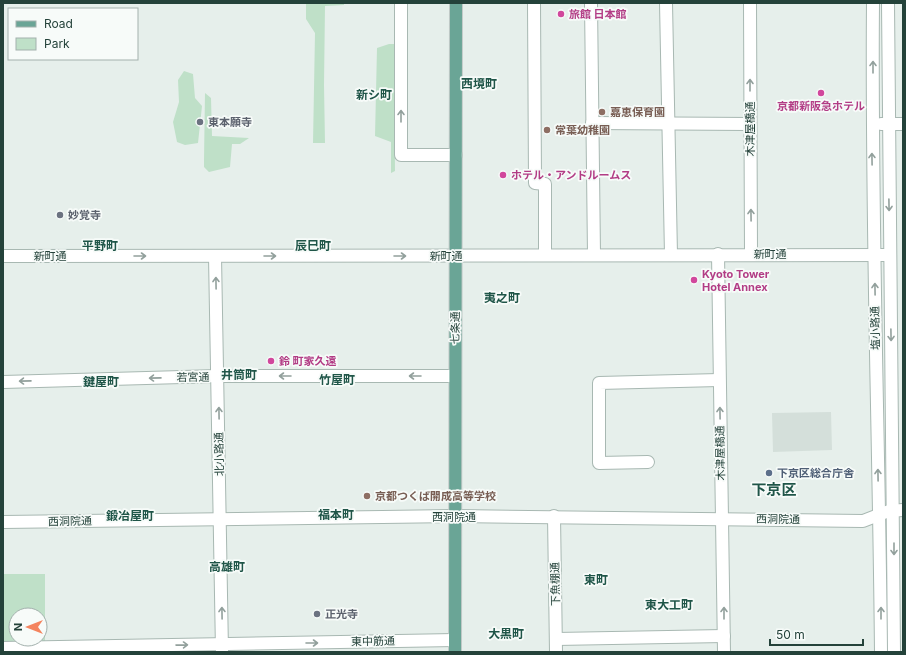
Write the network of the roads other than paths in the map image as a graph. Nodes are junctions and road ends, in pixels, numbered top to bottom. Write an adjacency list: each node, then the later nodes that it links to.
1 (401, 3): 15 (street, one-way to 1)
2 (456, 3): 15 (main road, 七条通)
3 (534, 3): 16 (street)
4 (591, 3): 9 (street)
5 (666, 3): 10 (street)
6 (750, 3): 11 (street, 木津屋橋通, one-way to 6)
7 (873, 3): 12 (street, 塩小路通, one-way to 7)
8 (888, 3): 13 (street, 塩小路通)
9 (592, 123): 10 (street); 19 (street)
10 (668, 124): 11 (street); 20 (street)
11 (750, 124): 18 (street, 木津屋橋通, one-way to 11)
12 (872, 124): 13 (street); 21 (street, 塩小路通, one-way to 12)
13 (888, 124): 14 (street); 22 (street, 塩小路通, one-way to 22)
14 (903, 124)
15 (456, 155): 25 (main road, 七条通)
16 (546, 254): 19 (street, 新町通); 25 (street, 新町通)
17 (718, 254): 18 (street, 新町通); 20 (street, 新町通); 28 (street, 木津屋橋通)
18 (751, 254): 21 (street, 新町通)
19 (594, 255): 20 (street, 新町通)
20 (671, 255)
21 (874, 255): 22 (street, 新町通); 32 (street, 塩小路通, one-way to 21)
22 (890, 255): 31 (street, 塩小路通, one-way to 31)
23 (3, 256): 24 (street, 新町通, one-way to 24)
24 (215, 256): 25 (street, 新町通, one-way to 25); 26 (street, 北小路通, one-way to 24)
25 (456, 256): 27 (main road, 七条通)
26 (218, 376): 27 (street, 若宮通, one-way to 26); 29 (street, 若宮通, one-way to 29); 36 (street, 北小路通, one-way to 26)
27 (454, 376): 33 (main road, 七条通)
28 (719, 380): 30 (street); 35 (street, 木津屋橋通, one-way to 28)
29 (3, 382)
30 (648, 462)
31 (898, 510): 32 (street, 西洞院通); 46 (street, 塩小路通, one-way to 46)
32 (879, 514): 35 (street, 西洞院通); 45 (street, 塩小路通, one-way to 32)
33 (454, 516): 34 (street, 西洞院通); 36 (street, 西洞院通); 40 (main road, 七条通)
34 (554, 516): 35 (street, 西洞院通); 39 (street, 下魚棚通)
35 (722, 518): 38 (street, 木津屋橋通, one-way to 35)
36 (221, 519): 37 (street, 西洞院通); 42 (street, 北小路通, one-way to 36)
37 (3, 522)
38 (724, 636): 39 (street); 44 (street, 木津屋橋通)
39 (556, 639): 43 (street, 下魚棚通)
40 (455, 646): 42 (street, 東中筋通, one-way to 40)
41 (3, 648): 42 (street, 東中筋通, one-way to 42)
42 (222, 648)
43 (556, 652)
44 (724, 652)
45 (881, 652)
46 (894, 652)

